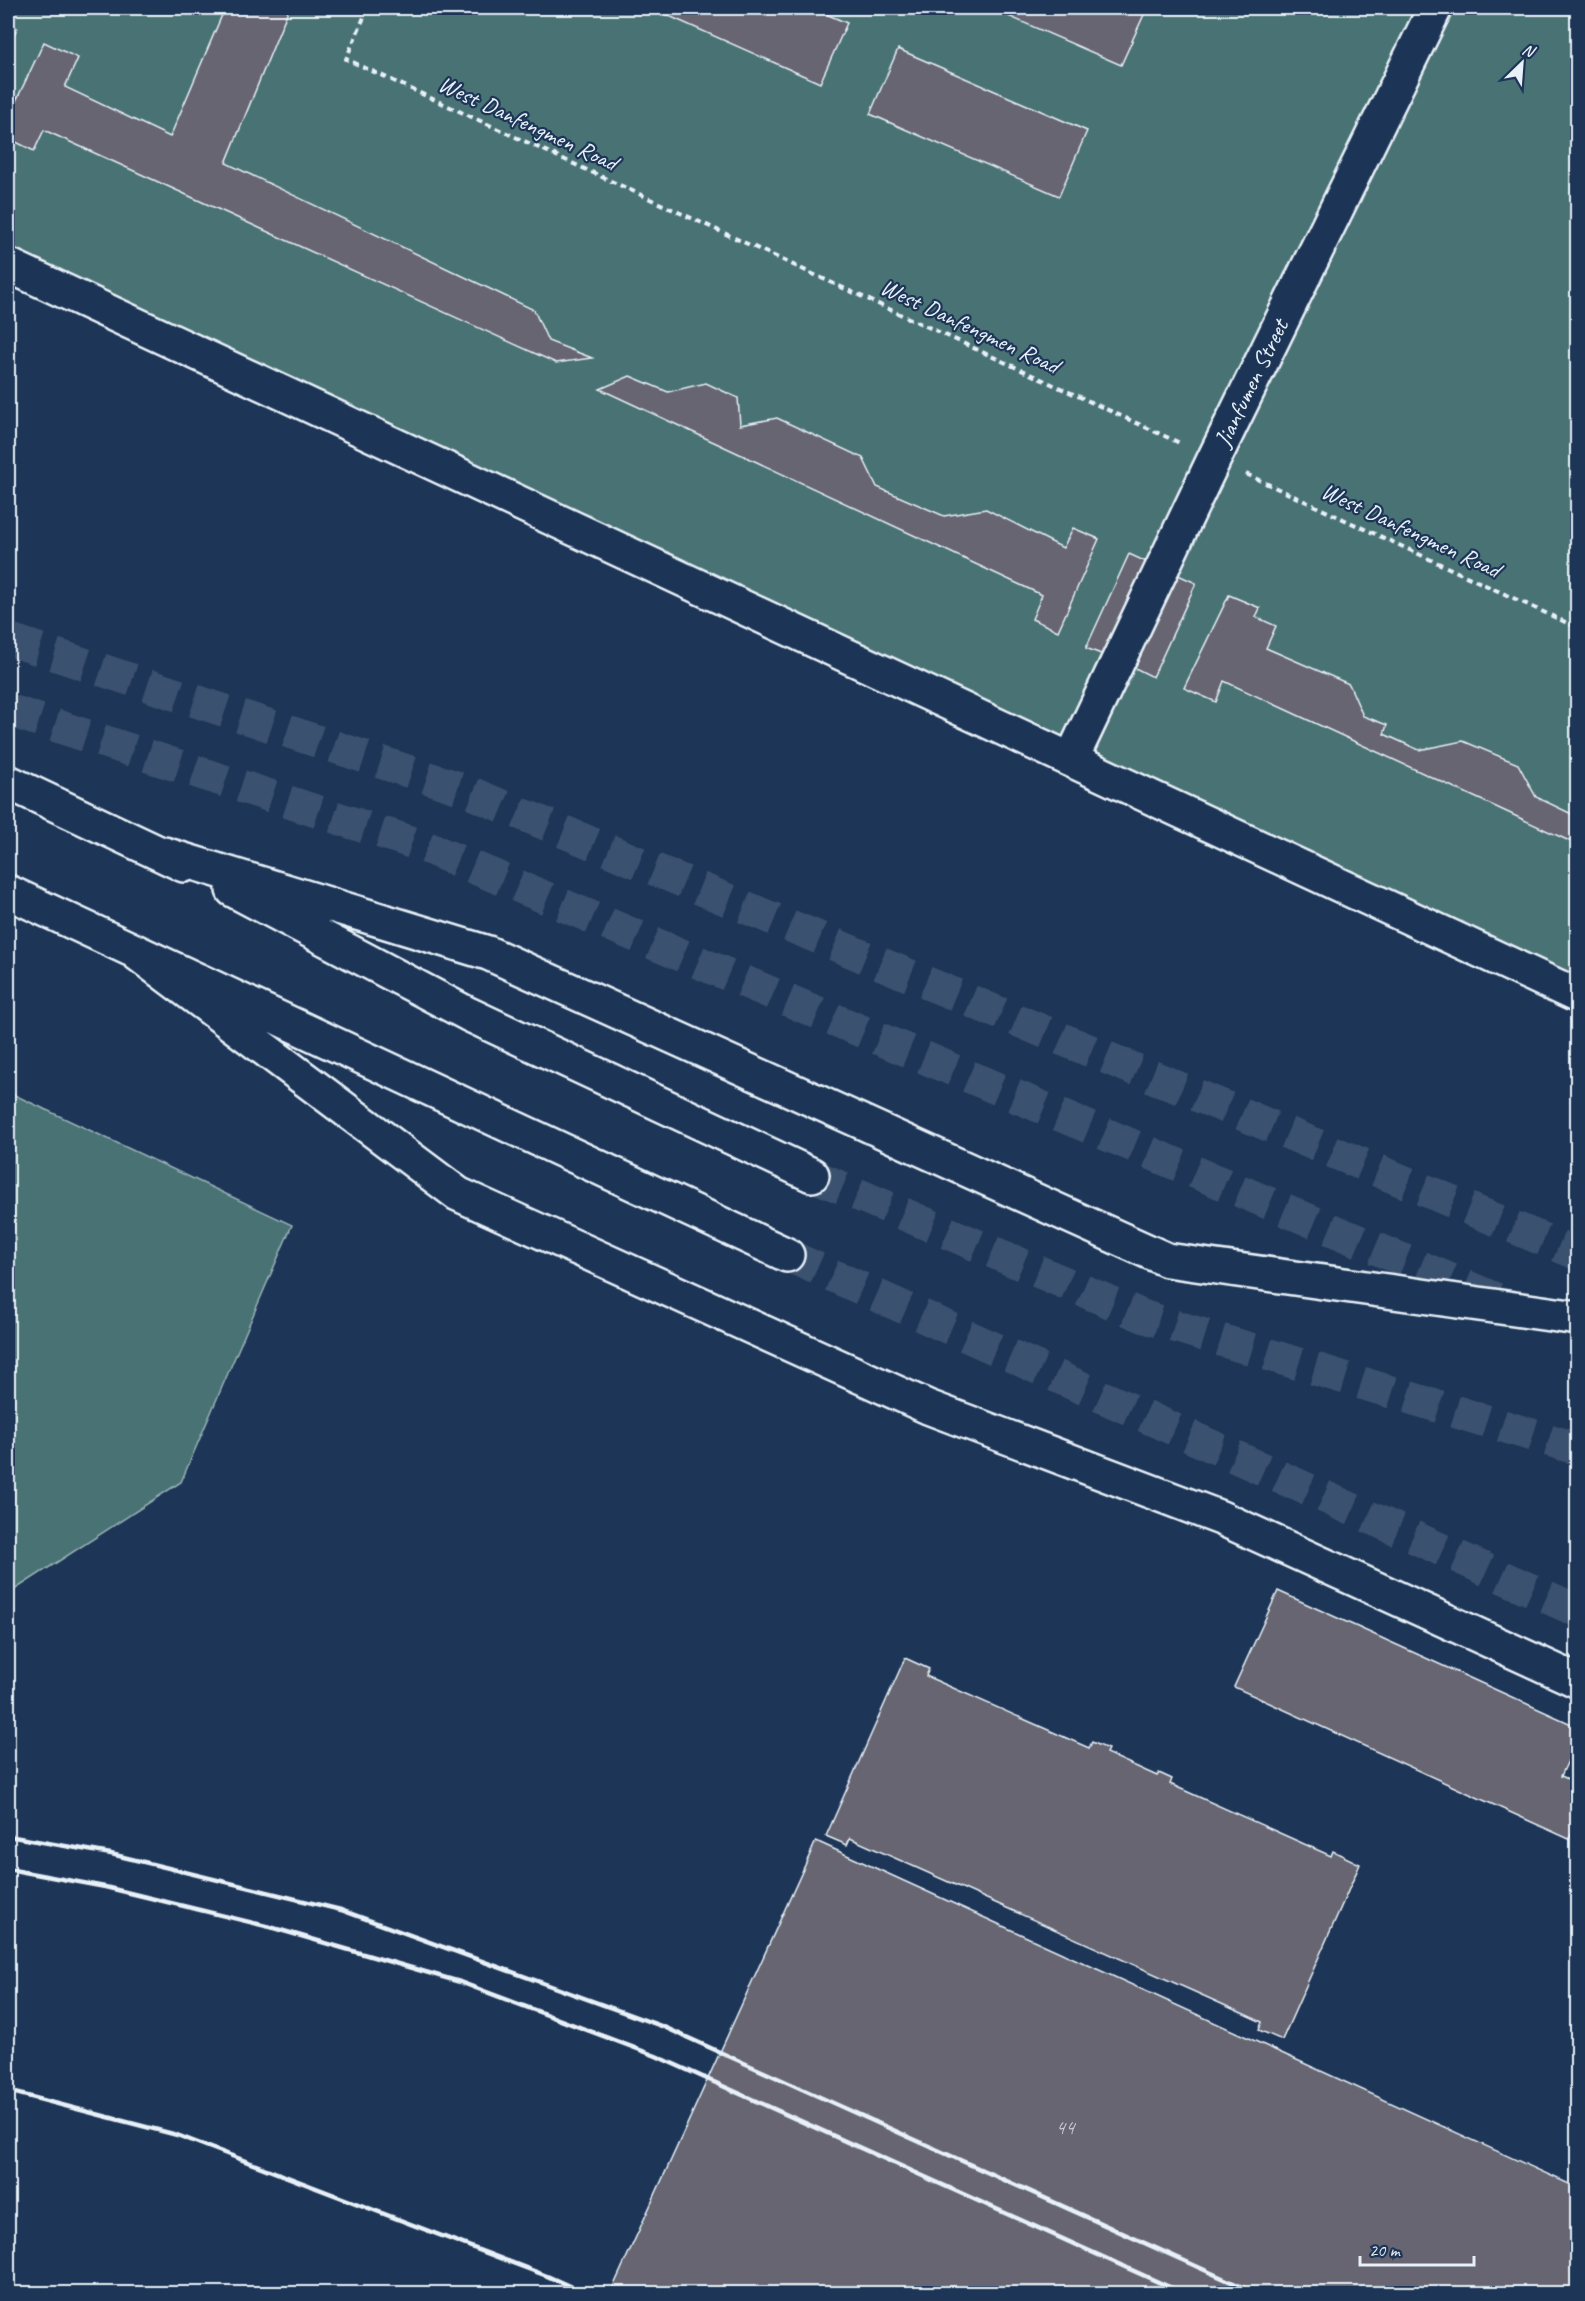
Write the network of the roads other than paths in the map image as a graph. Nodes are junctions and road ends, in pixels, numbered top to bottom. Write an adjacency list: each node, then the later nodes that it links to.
1 (1435, 8): 3 (street, Jianfumen Street)
2 (8, 265): 3 (street)
3 (1071, 760): 8 (street)
4 (8, 782): 5 (street)
5 (164, 854): 9 (street); 11 (street)
6 (8, 892): 7 (street)
7 (138, 954): 10 (street); 12 (street)
8 (1578, 996)
9 (812, 1175)
10 (787, 1255)
11 (1578, 1318)
12 (1578, 1681)

